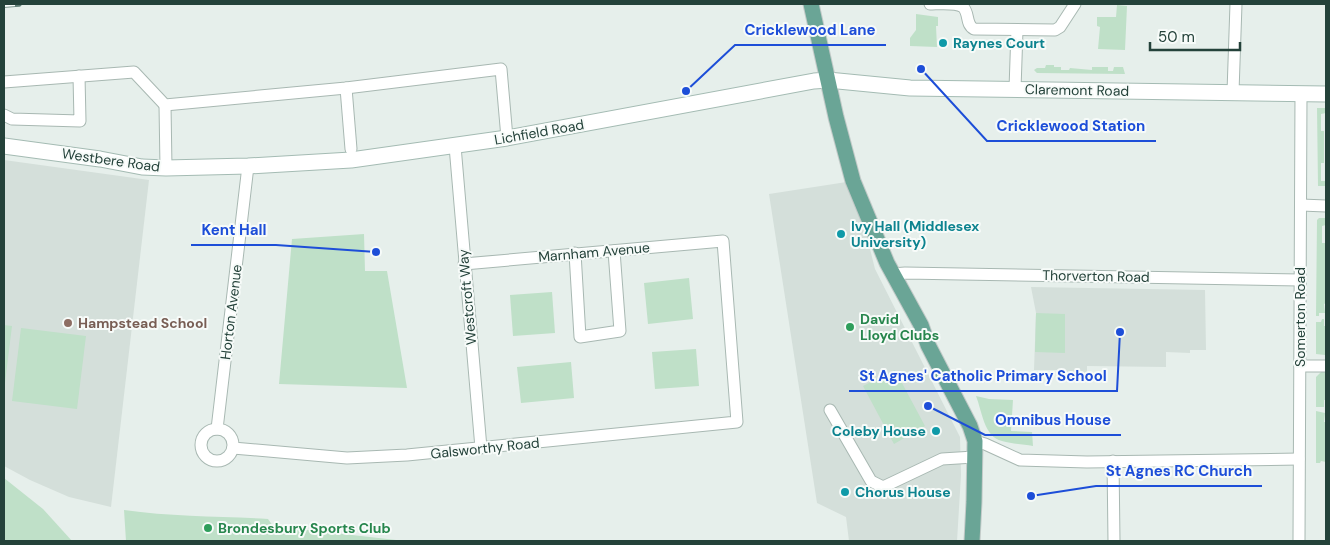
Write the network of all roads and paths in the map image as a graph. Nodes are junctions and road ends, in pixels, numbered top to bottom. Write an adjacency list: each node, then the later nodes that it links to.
1 (811, 4): 7 (main road)
2 (930, 4): 5 (street)
3 (1075, 4): 5 (street)
4 (1236, 4): 11 (street)
5 (1017, 30): 10 (street)
6 (79, 76): 8 (street); 14 (street); 15 (street)
7 (828, 80): 10 (street, Claremont Road); 16 (street, Lichfield Road); 27 (main road)
8 (4, 82)
9 (346, 88): 14 (street); 16 (street); 19 (street)
10 (1015, 89): 11 (street, Claremont Road)
11 (1233, 92): 12 (street, Claremont Road)
12 (1301, 94): 13 (street, Claremont Road); 22 (street, Somerton Road)
13 (1326, 94)
14 (165, 105): 21 (street)
15 (4, 114)
16 (506, 138): 18 (street, Lichfield Road)
17 (4, 146): 21 (street, Westbere Road)
18 (455, 146): 20 (street, Lichfield Road); 26 (street, Westcroft Way)
19 (351, 149)
20 (248, 166): 21 (street, Westbere Road); 33 (street, Horton Avenue)
21 (166, 168)
22 (1301, 205): 23 (street); 28 (street, Somerton Road)
23 (1326, 206)
24 (614, 251): 25 (street, Marnham Avenue); 25 (street); 32 (street, Marnham Avenue)
25 (575, 254): 26 (street, Marnham Avenue)
26 (464, 264): 36 (street, Westcroft Way)
27 (892, 274): 28 (street, Thorverton Road); 34 (main road)
28 (1300, 280): 29 (street, Somerton Road)
29 (1300, 366): 30 (street); 38 (street, Somerton Road)
30 (1326, 366)
31 (830, 410): 37 (street)
32 (737, 422): 36 (street, Galsworthy Road)
33 (217, 429): 35 (street); 35 (street)
34 (975, 441): 37 (main road); 39 (street)
35 (233, 448): 36 (street, Galsworthy Road)
36 (480, 448)
37 (974, 457): 40 (main road)
38 (1299, 459): 39 (street); 42 (street, Somerton Road)
39 (1113, 462): 41 (street)
40 (972, 541)
41 (1114, 541)
42 (1299, 541)

